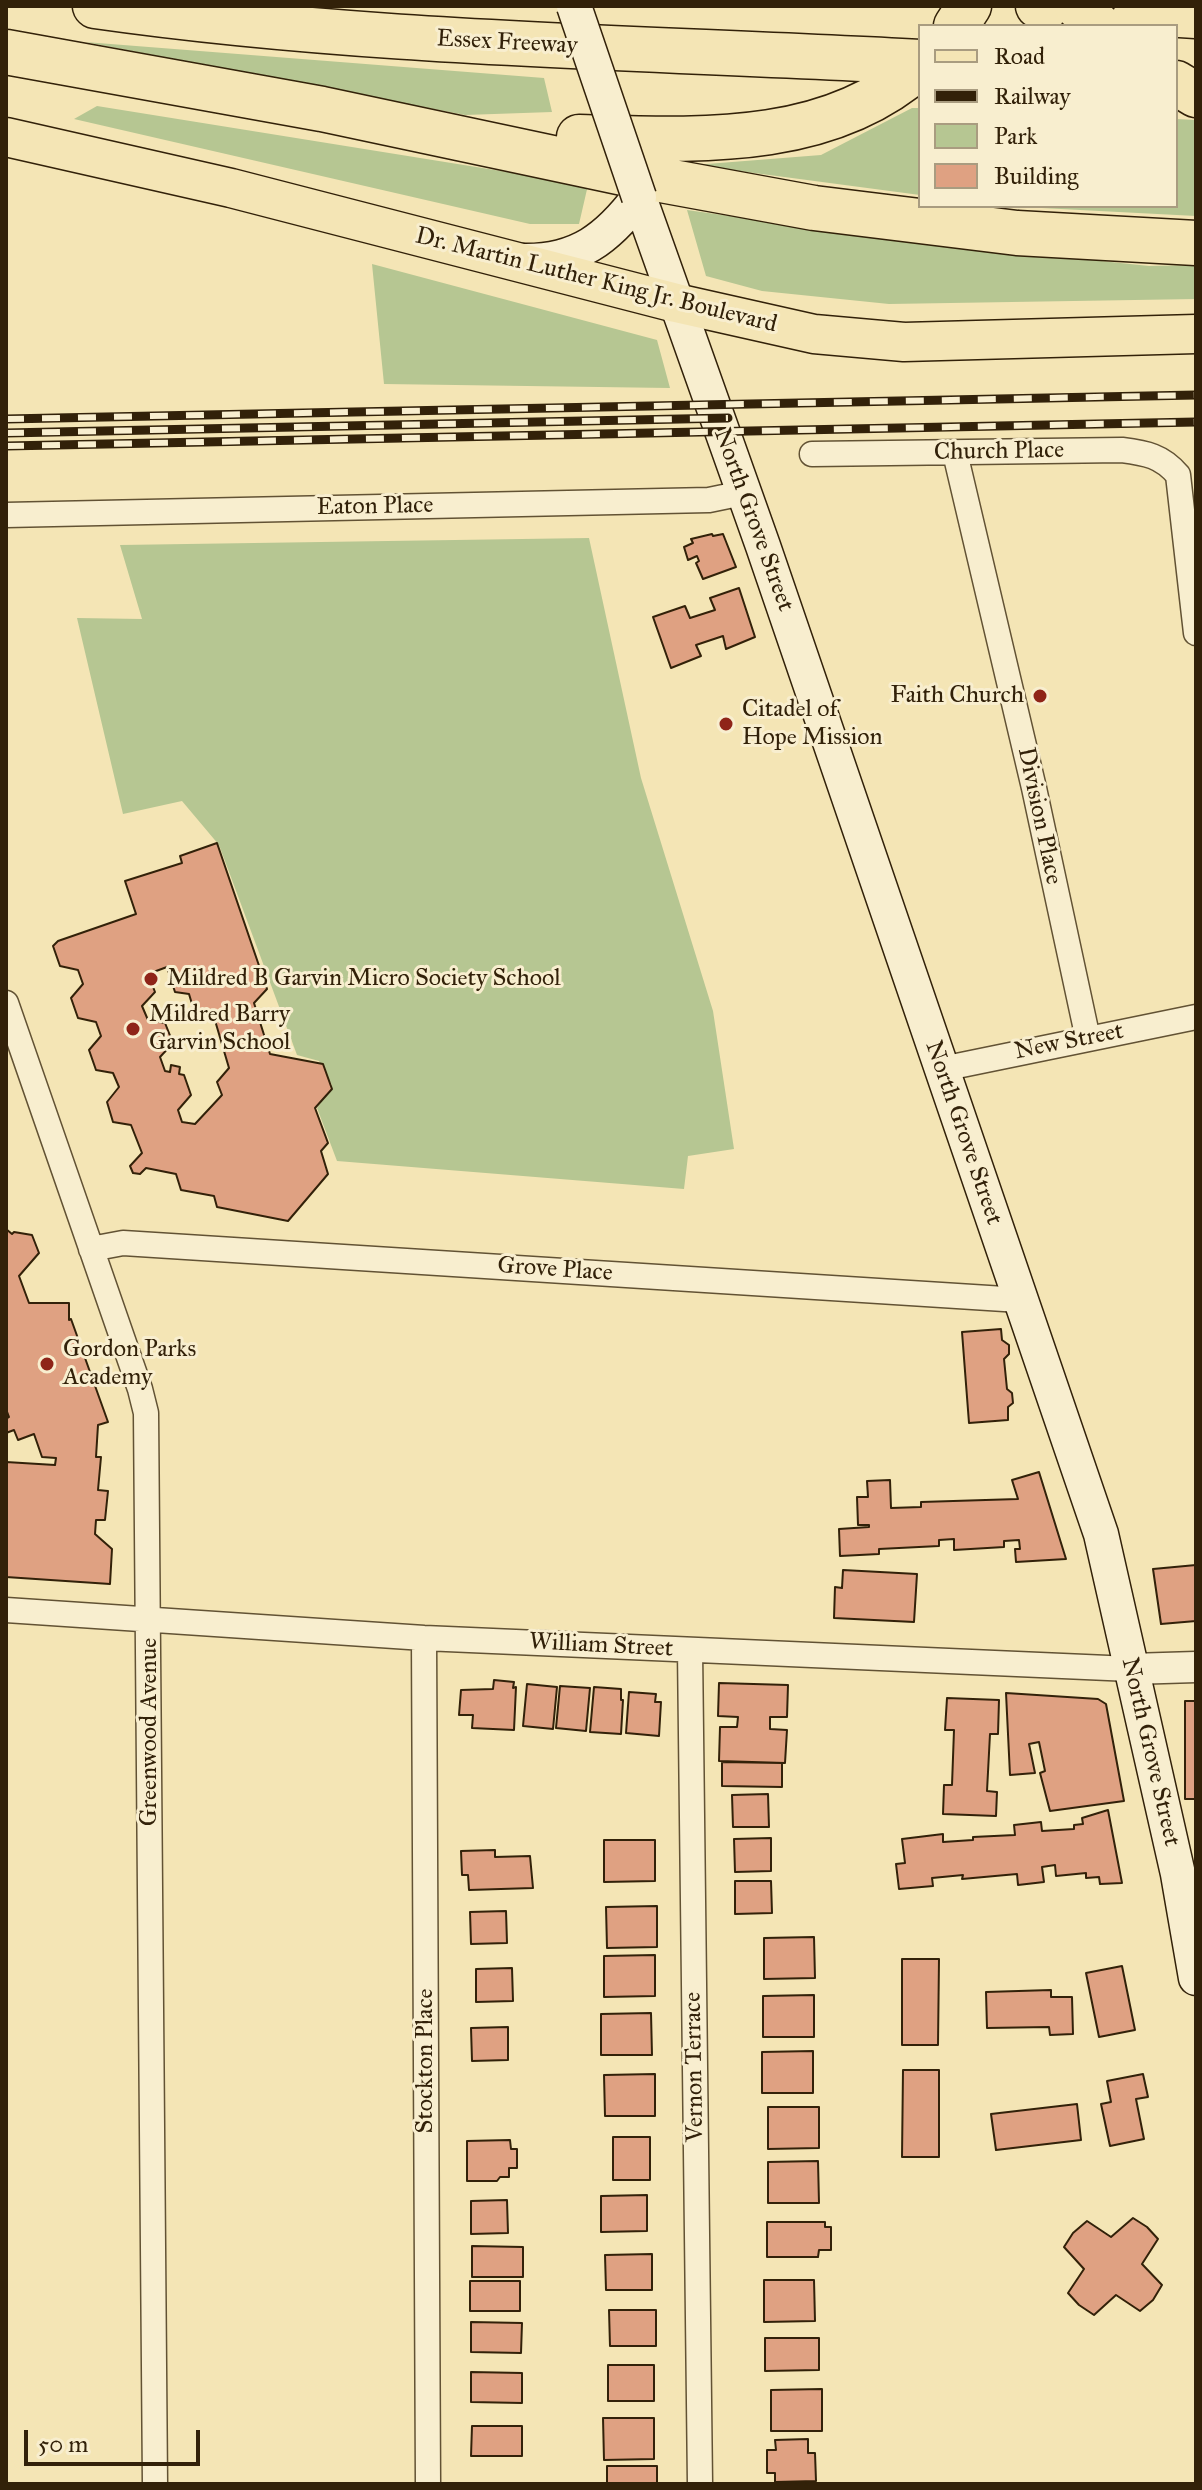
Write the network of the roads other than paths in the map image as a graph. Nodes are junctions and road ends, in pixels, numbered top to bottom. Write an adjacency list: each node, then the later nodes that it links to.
1 (95, 6): 10 (highway, Essex Freeway)
2 (574, 6): 15 (main road, North Grove Street, bridge)
3 (969, 6): 7 (highway)
4 (1038, 6): 6 (highway)
5 (1077, 6): 8 (highway, bridge)
6 (1196, 16)
7 (957, 24)
8 (1097, 24)
9 (6, 52): 13 (highway)
10 (907, 63): 13 (highway)
11 (1178, 84): 12 (highway)
12 (1196, 95)
13 (322, 109): 16 (highway)
14 (6, 137): 17 (main road, Dr. Martin Luther King Jr. Boulevard)
15 (639, 197): 17 (main road); 18 (main road, North Grove Street)
16 (1196, 243)
17 (514, 261): 18 (main road, Dr. Martin Luther King Jr. Boulevard)
18 (676, 303): 19 (main road, Dr. Martin Luther King Jr. Boulevard); 23 (main road, North Grove Street)
19 (1196, 334)
20 (955, 453): 21 (street, Church Place); 22 (street, Church Place); 28 (street, Division Place)
21 (812, 454)
22 (1187, 474): 25 (street)
23 (743, 493): 24 (street, Eaton Place); 29 (main road, North Grove Street)
24 (6, 515)
25 (1196, 633)
26 (6, 1003): 30 (street, Greenwood Avenue)
27 (1196, 1017): 28 (street, New Street)
28 (1088, 1039): 29 (street, New Street)
29 (942, 1069): 31 (main road, North Grove Street)
30 (91, 1249): 31 (street, Grove Place); 33 (street, Greenwood Avenue)
31 (1020, 1300): 37 (main road, North Grove Street)
32 (6, 1610): 33 (street, William Street)
33 (149, 1620): 34 (street, William Street); 39 (street, Greenwood Avenue)
34 (424, 1638): 35 (street, William Street); 40 (street, Stockton Place)
35 (690, 1650): 37 (street, William Street); 41 (street, Vernon Terrace)
36 (1196, 1667): 37 (street, William Street)
37 (1131, 1669): 38 (main road, North Grove Street)
38 (1196, 1978)
39 (155, 2484)
40 (428, 2484)
41 (700, 2484)

